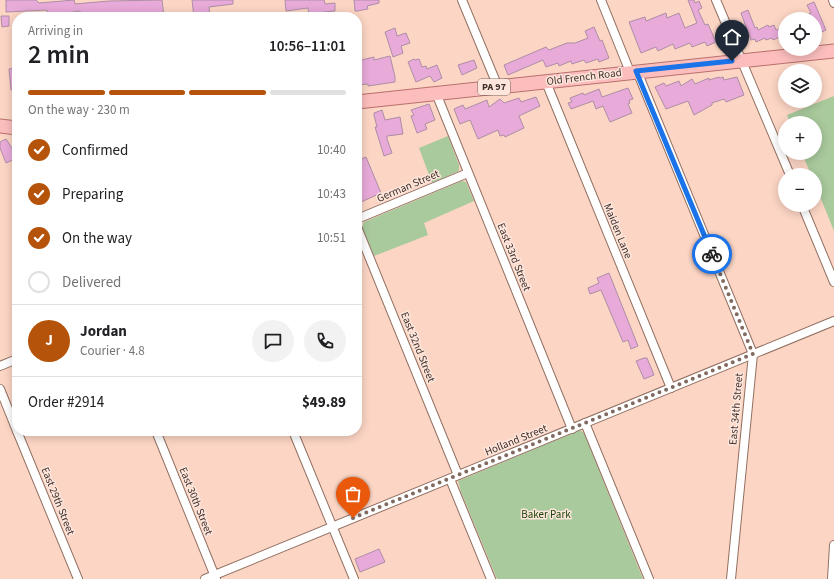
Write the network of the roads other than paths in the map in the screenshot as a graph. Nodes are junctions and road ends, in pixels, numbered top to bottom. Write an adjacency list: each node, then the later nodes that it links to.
1 (462, 0): 10 (street)
2 (601, 0): 8 (street, East 34th Street)
3 (716, 0): 7 (street)
4 (833, 0): 5 (street)
5 (834, 3)
6 (834, 51): 7 (main road, Old French Road / PA 97)
7 (742, 60): 8 (main road, Old French Road / PA 97); 15 (street)
8 (634, 72): 9 (main road, Old French Road / PA 97); 22 (street, East 34th Street)
9 (546, 82): 10 (main road, Old French Road / PA 97); 25 (street, Maiden Lane)
10 (498, 87): 11 (main road, Old French Road / PA 97)
11 (436, 93): 12 (main road, Old French Road / PA 97); 16 (street, East 33rd Street)
12 (362, 101)
13 (0, 126): 14 (main road)
14 (12, 127)
15 (787, 168)
16 (468, 173): 18 (street, German Street); 29 (street, East 33rd Street)
17 (805, 212): 20 (street)
18 (362, 217)
19 (362, 239): 33 (street, East 32nd Street)
20 (834, 282)
21 (834, 321): 22 (street, Holland Street)
22 (753, 354): 25 (street, Holland Street); 43 (street, East 34th Street)
23 (12, 361): 24 (street)
24 (0, 366)
25 (671, 388): 28 (street, Holland Street)
26 (0, 390): 27 (street, East 29th Street)
27 (12, 419)
28 (585, 423): 29 (street, Holland Street); 42 (street)
29 (572, 429): 33 (street, Holland Street)
30 (19, 436): 38 (street, East 29th Street)
31 (158, 436): 37 (street, East 30th Street)
32 (295, 436): 35 (street)
33 (458, 475): 34 (street, Holland Street)
34 (450, 479): 35 (street, Holland Street); 41 (street)
35 (333, 527): 37 (street, Holland Street); 40 (street)
36 (834, 545): 44 (street)
37 (215, 577): 39 (street, Holland Street)
38 (78, 579)
39 (205, 579)
40 (354, 579)
41 (491, 579)
42 (649, 579)
43 (731, 579)
44 (832, 579)

